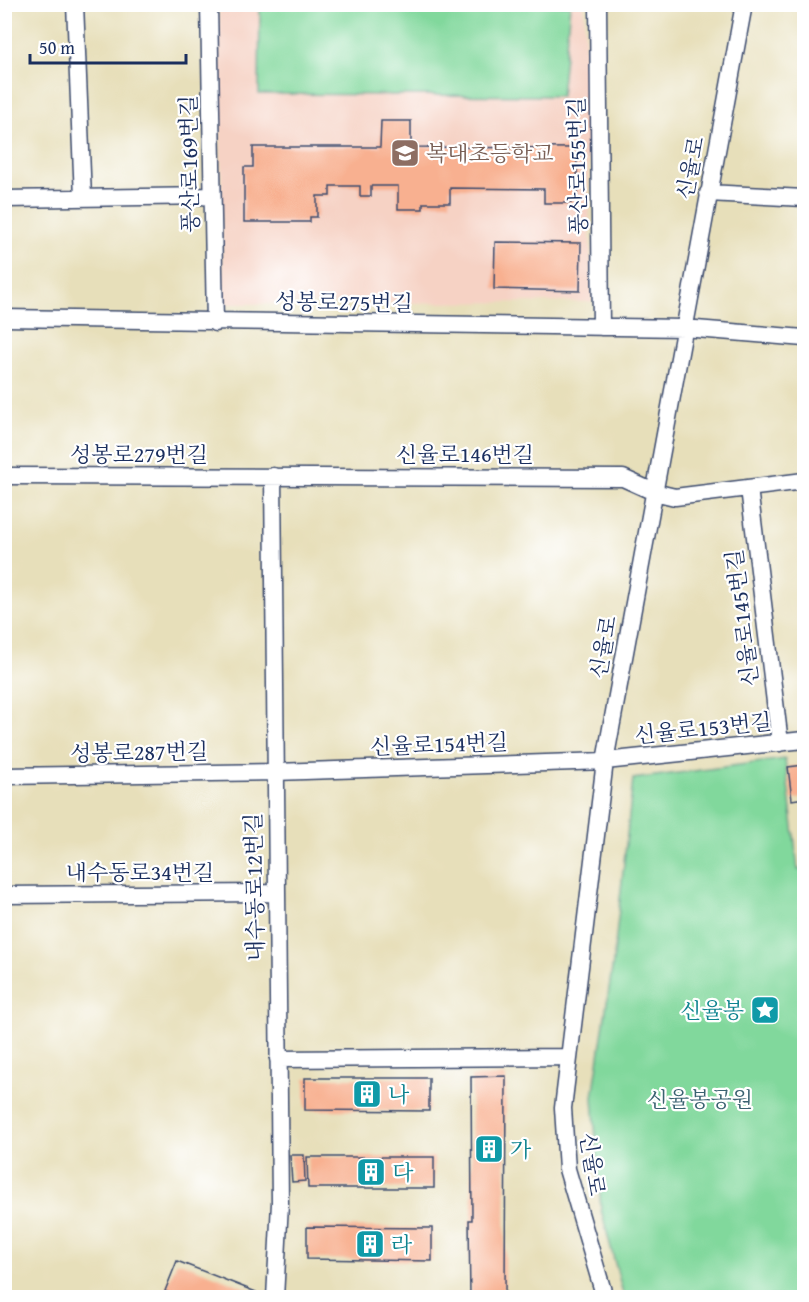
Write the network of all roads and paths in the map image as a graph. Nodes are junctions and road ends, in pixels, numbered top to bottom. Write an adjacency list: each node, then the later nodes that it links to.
1 (75, 4): 7 (street)
2 (209, 4): 6 (street, 풍산로169번길)
3 (598, 4): 12 (street, 풍산로155번길)
4 (744, 4): 5 (street, 신율로)
5 (708, 193): 8 (street); 13 (street, 신율로)
6 (212, 196): 7 (street); 11 (street, 풍산로169번길)
7 (83, 198): 9 (street)
8 (804, 198)
9 (4, 199)
10 (4, 318): 11 (street, 성봉로275번길)
11 (215, 323): 12 (street, 성봉로275번길)
12 (601, 327): 13 (street, 성봉로275번길)
13 (684, 328): 14 (street, 성봉로275번길); 19 (street, 신율로)
14 (804, 338)
15 (273, 476): 16 (street, 성봉로279번길); 19 (street, 신율로146번길); 23 (street, 내수동로12번길)
16 (4, 477)
17 (804, 481): 18 (street)
18 (749, 488): 19 (street); 21 (street, 신율로145번길)
19 (654, 492): 22 (street, 신율로)
20 (804, 740): 21 (street, 신율로153번길)
21 (780, 743): 22 (street, 신율로153번길)
22 (605, 761): 23 (street, 신율로154번길); 27 (street, 신율로)
23 (275, 772): 24 (street, 성봉로287번길); 25 (street, 내수동로12번길)
24 (4, 776)
25 (276, 893): 26 (street, 내수동로34번길); 28 (street, 내수동로12번길)
26 (4, 895)
27 (569, 1057): 28 (street); 30 (street, 신율로)
28 (278, 1059): 29 (street, 내수동로12번길)
29 (275, 1298)
30 (605, 1298)

